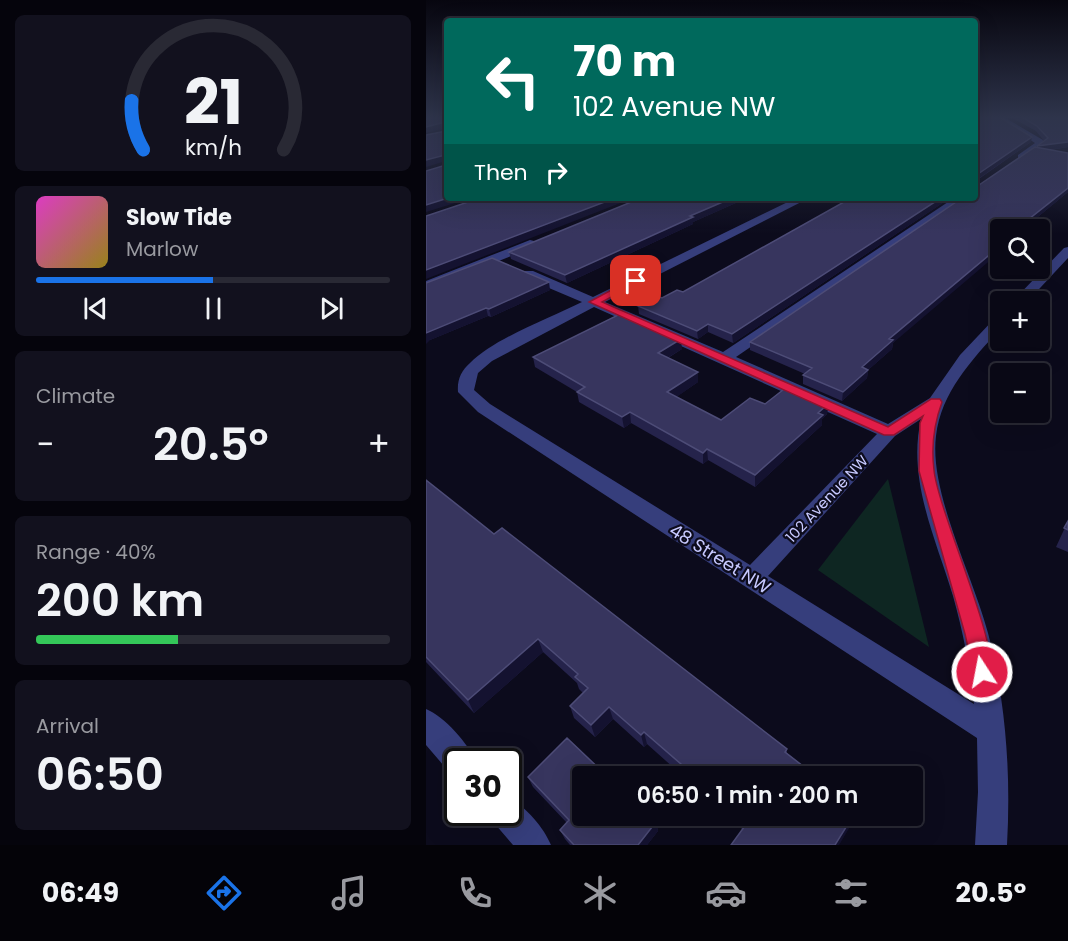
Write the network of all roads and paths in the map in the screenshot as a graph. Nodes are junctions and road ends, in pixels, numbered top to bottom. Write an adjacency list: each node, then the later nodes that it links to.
1 (1024, 155): 2 (street)
2 (1011, 164)
3 (798, 201): 10 (street)
4 (957, 201): 12 (street)
5 (538, 241): 7 (street)
6 (1068, 251): 9 (street)
7 (494, 259): 8 (street); 10 (street)
8 (426, 285)
9 (1030, 291)
10 (594, 302): 12 (street); 15 (street, 48 Street NW)
11 (990, 332): 13 (street, 102 Avenue NW)
12 (724, 358): 14 (street)
13 (935, 402): 14 (street, 102 Avenue NW); 17 (street, 102 Avenue NW)
14 (889, 432): 15 (street, 102 Avenue NW)
15 (751, 579): 17 (street, 48 Street NW)
16 (426, 723): 18 (street)
17 (990, 730): 21 (street, 102 Avenue NW)
18 (448, 748)
19 (518, 826): 20 (street)
20 (535, 845)
21 (991, 845)

